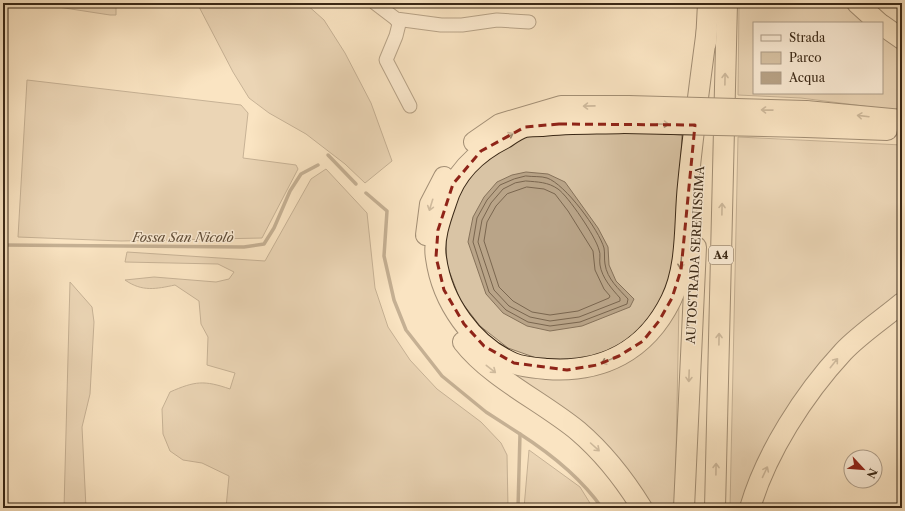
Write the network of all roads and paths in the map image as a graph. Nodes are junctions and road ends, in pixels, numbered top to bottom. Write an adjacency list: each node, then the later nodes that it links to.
1 (374, 3): 5 (lane)
2 (708, 3): 9 (highway, AUTOSTRADA SERENISSIMA / A4)
3 (727, 3): 19 (highway, AUTOSTRADA SERENISSIMA / A4, one-way to 3)
4 (857, 3): 7 (highway)
5 (396, 19): 6 (lane); 11 (lane)
6 (529, 22)
7 (878, 22)
8 (883, 26): 10 (highway)
9 (707, 29): 12 (highway, one-way to 12); 18 (highway, AUTOSTRADA SERENISSIMA / A4, one-way to 18)
10 (902, 40)
11 (410, 106)
12 (626, 115): 13 (highway, bridge); 17 (highway, one-way to 17)
13 (806, 119): 14 (highway, one-way to 13); 15 (highway)
14 (902, 120)
15 (902, 132)
16 (902, 303): 20 (highway, one-way to 16)
17 (642, 508)
18 (684, 508)
19 (715, 508)
20 (750, 508)

